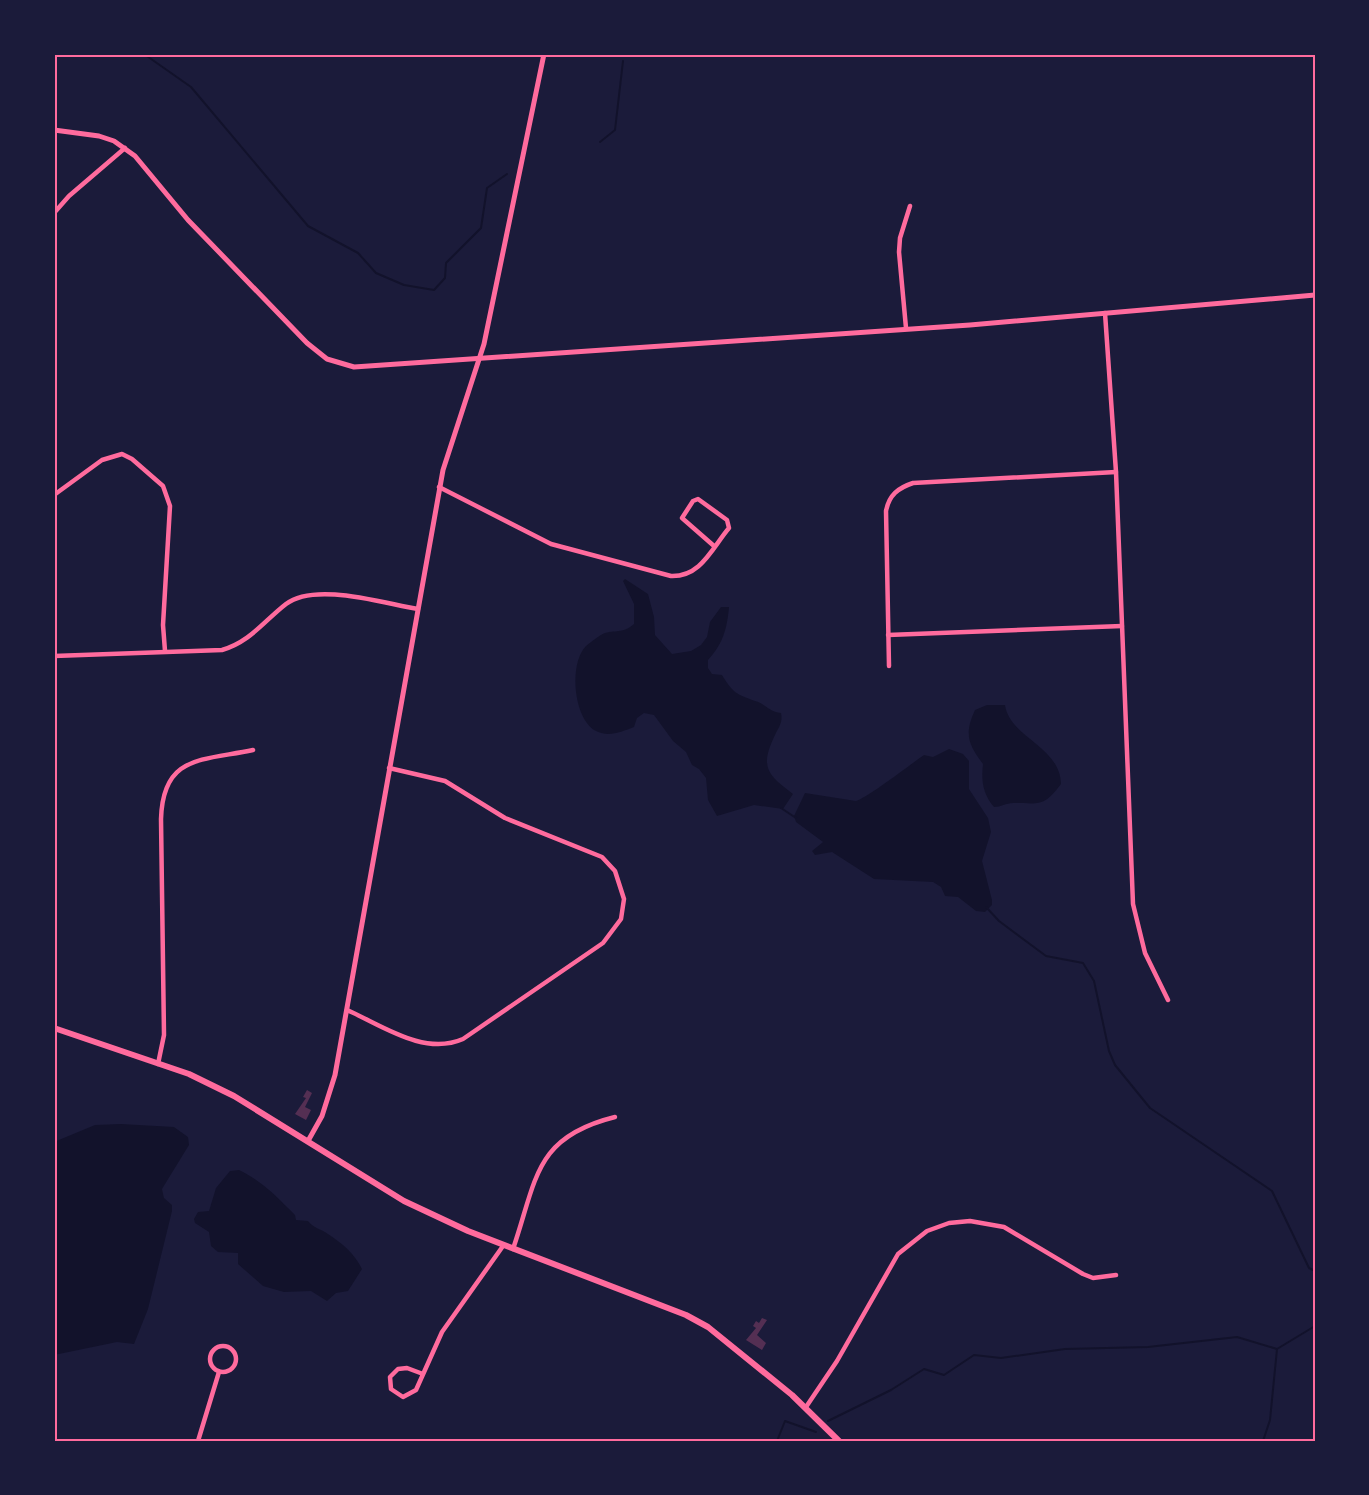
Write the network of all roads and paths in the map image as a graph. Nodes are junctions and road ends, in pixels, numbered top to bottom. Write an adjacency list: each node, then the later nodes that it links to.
1 (544, 54): 9 (street)
2 (54, 130): 3 (street)
3 (125, 147): 5 (street); 9 (street)
4 (910, 206): 8 (street)
5 (54, 213)
6 (1315, 295): 7 (street)
7 (1105, 313): 8 (street); 10 (street)
8 (906, 328): 9 (street)
9 (480, 359): 11 (street)
10 (1116, 471): 15 (street); 16 (street)
11 (439, 487): 13 (street); 14 (street)
12 (54, 495): 17 (street)
13 (714, 546): 13 (street)
14 (417, 609): 17 (street); 21 (street)
15 (1122, 626): 16 (street); 22 (street)
16 (888, 635): 19 (street)
17 (165, 651): 18 (street)
18 (54, 656)
19 (889, 666)
20 (253, 750): 25 (street)
21 (389, 768): 23 (street); 23 (street)
22 (1168, 1000)
23 (346, 1010): 27 (street)
24 (54, 1028): 25 (main road)
25 (158, 1064): 27 (main road)
26 (615, 1117): 29 (street)
27 (308, 1141): 28 (main road)
28 (503, 1246): 29 (main road); 32 (street)
29 (513, 1249): 33 (main road)
30 (1116, 1275): 33 (street)
31 (219, 1372): 31 (street); 34 (street)
32 (423, 1374): 32 (street)
33 (806, 1407): 35 (main road)
34 (198, 1441)
35 (840, 1441)

